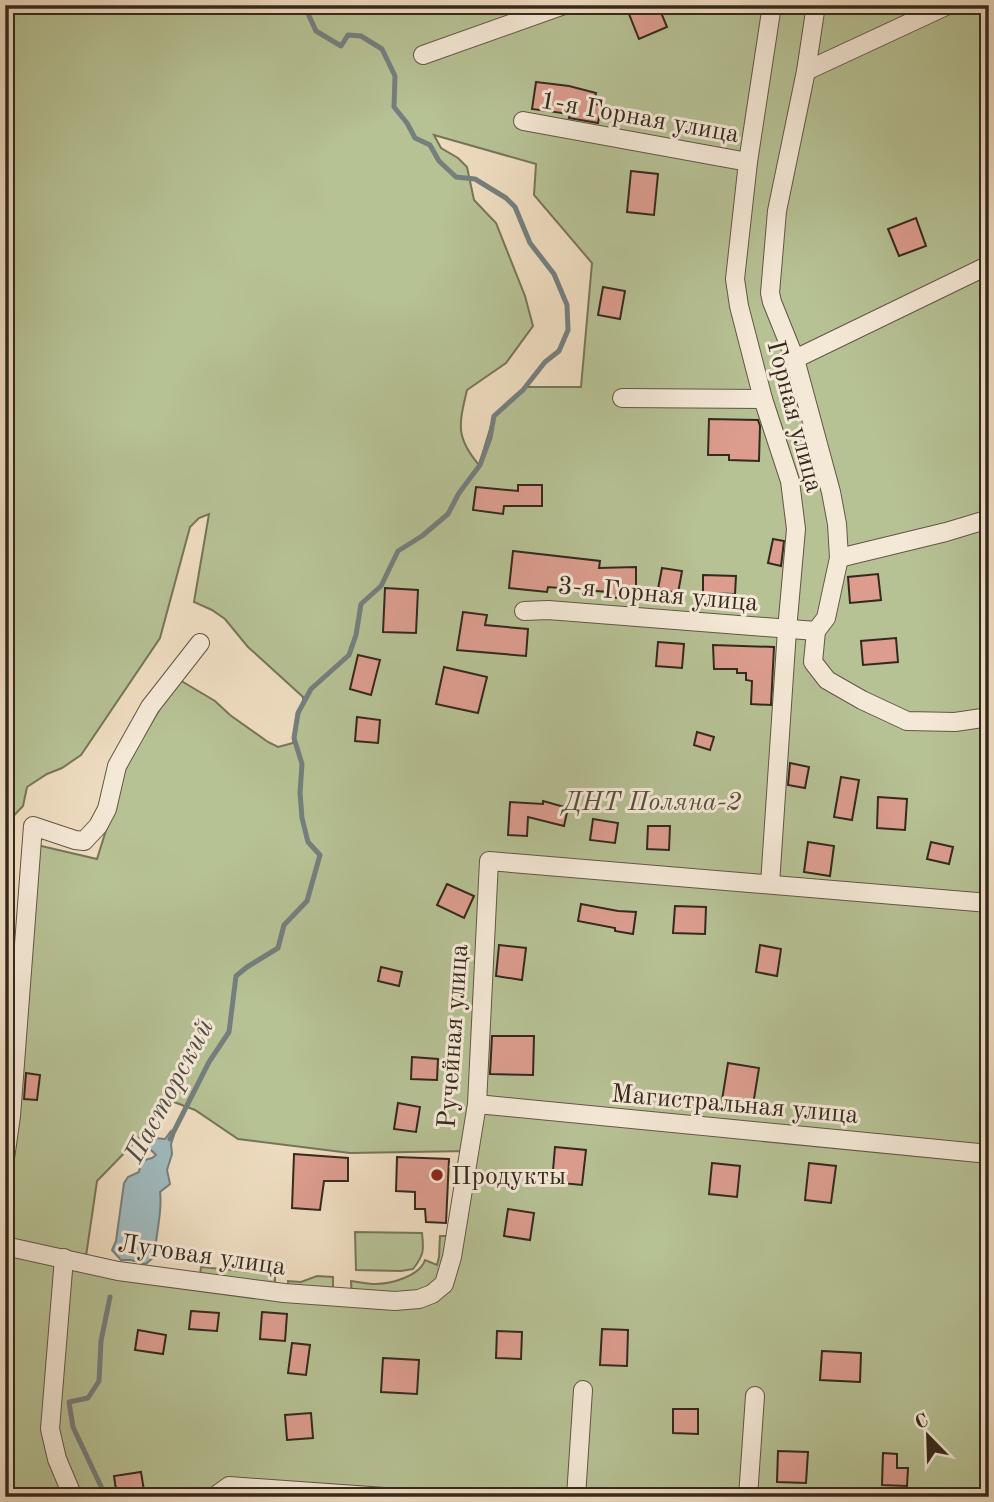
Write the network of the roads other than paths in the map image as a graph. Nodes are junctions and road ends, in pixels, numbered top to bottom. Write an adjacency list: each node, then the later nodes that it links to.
1 (564, 5): 5 (street)
2 (772, 5): 8 (street, Горная улица)
3 (816, 5): 6 (street)
4 (948, 5): 6 (street)
5 (423, 55)
6 (806, 71): 10 (street)
7 (523, 121): 8 (street, 1-я Горная улица)
8 (748, 162): 12 (street, Горная улица)
9 (989, 265): 10 (street)
10 (795, 359): 14 (street)
11 (622, 398): 12 (street)
12 (763, 399): 16 (street, Горная улица)
13 (989, 519): 14 (street)
14 (839, 558): 17 (street)
15 (524, 611): 16 (street, 3-я Горная улица)
16 (787, 630): 17 (street, 3-я Горная улица); 20 (street, Горная улица)
17 (816, 631): 19 (street)
18 (200, 643): 24 (street)
19 (989, 717)
20 (770, 884): 21 (street); 22 (street, Ручейная улица)
21 (989, 903)
22 (477, 1104): 23 (street, Магистральная улица); 27 (street, Ручейная улица)
23 (989, 1154)
24 (5, 1158)
25 (5, 1246): 26 (street, Луговая улица)
26 (64, 1258): 27 (street, Луговая улица); 30 (street)
27 (394, 1301)
28 (583, 1390): 33 (street)
29 (755, 1395): 34 (street)
30 (73, 1497)
31 (214, 1497): 32 (street)
32 (384, 1497)
33 (576, 1497)
34 (748, 1497)

